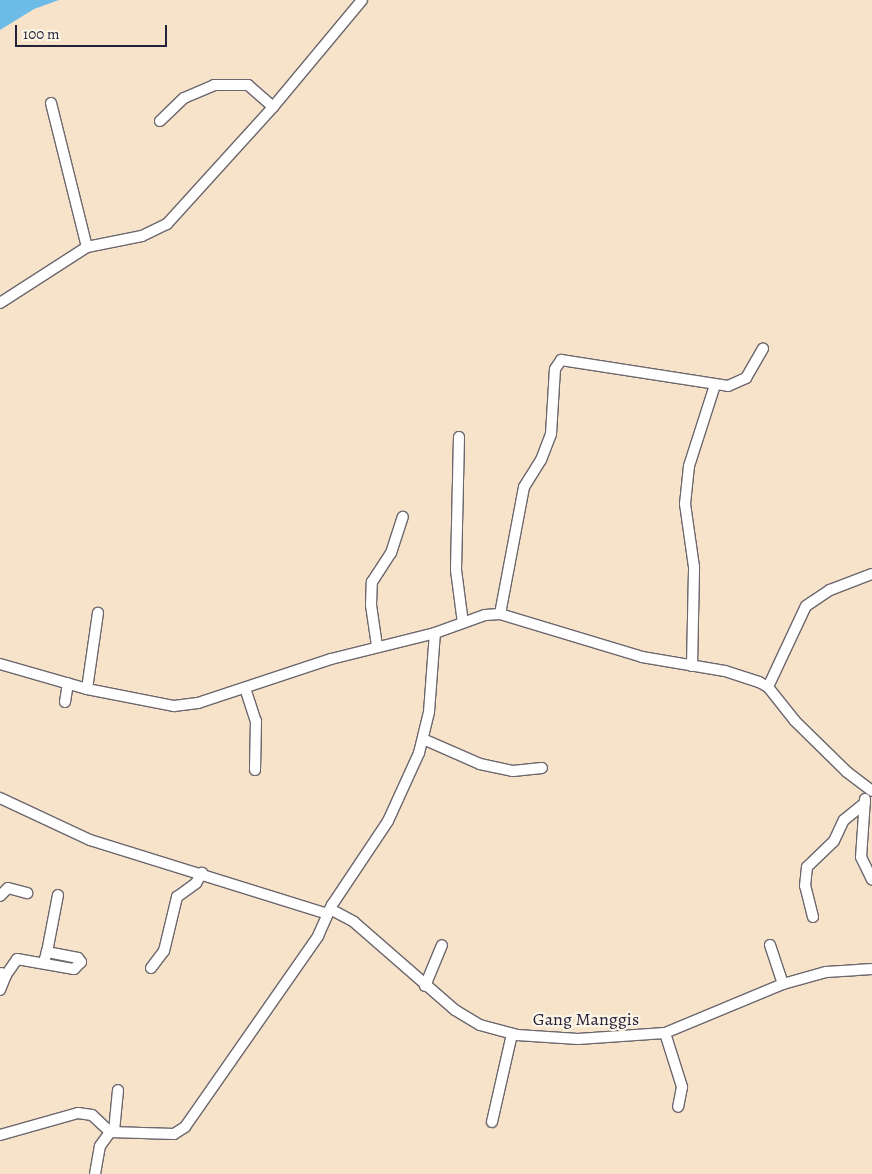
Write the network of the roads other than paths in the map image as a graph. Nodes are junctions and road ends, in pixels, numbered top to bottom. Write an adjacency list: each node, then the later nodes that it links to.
1 (362, 0): 3 (street)
2 (51, 103): 5 (street)
3 (273, 107): 4 (street); 5 (street)
4 (160, 121)
5 (87, 247): 6 (street)
6 (0, 303)
7 (763, 349): 8 (street)
8 (715, 385): 13 (street); 18 (street)
9 (460, 437): 14 (street)
10 (403, 516): 16 (street)
11 (872, 574): 20 (street)
12 (98, 613): 22 (street)
13 (500, 614): 14 (street); 18 (street)
14 (463, 623): 15 (street)
15 (435, 632): 16 (street); 24 (street)
16 (377, 646): 21 (street)
17 (0, 664): 19 (street)
18 (692, 666): 20 (street)
19 (68, 684): 22 (street); 23 (street)
20 (768, 687): 27 (street)
21 (245, 688): 22 (street); 26 (street)
22 (87, 689)
23 (65, 702)
24 (423, 739): 25 (street); 35 (street)
25 (542, 768)
26 (255, 770)
27 (868, 790): 29 (street)
28 (0, 798): 30 (street, Gang Manggis)
29 (865, 803): 31 (street); 36 (street)
30 (202, 873): 35 (street, Gang Manggis); 39 (street)
31 (872, 880)
32 (27, 893): 34 (street)
33 (58, 895): 41 (street)
34 (0, 896)
35 (329, 912): 43 (street, Gang Manggis); 50 (street)
36 (813, 917)
37 (442, 945): 43 (street)
38 (770, 945): 42 (street)
39 (151, 968)
40 (872, 969): 42 (street, Gang Manggis)
41 (3, 974): 44 (street)
42 (783, 984): 45 (street, Gang Manggis)
43 (425, 986): 46 (street, Gang Manggis)
44 (0, 990)
45 (665, 1033): 46 (street, Gang Manggis); 48 (street)
46 (512, 1034): 49 (street)
47 (118, 1090): 50 (street)
48 (678, 1107)
49 (492, 1122)
50 (112, 1132): 51 (street); 52 (street)
51 (0, 1135)
52 (95, 1174)

